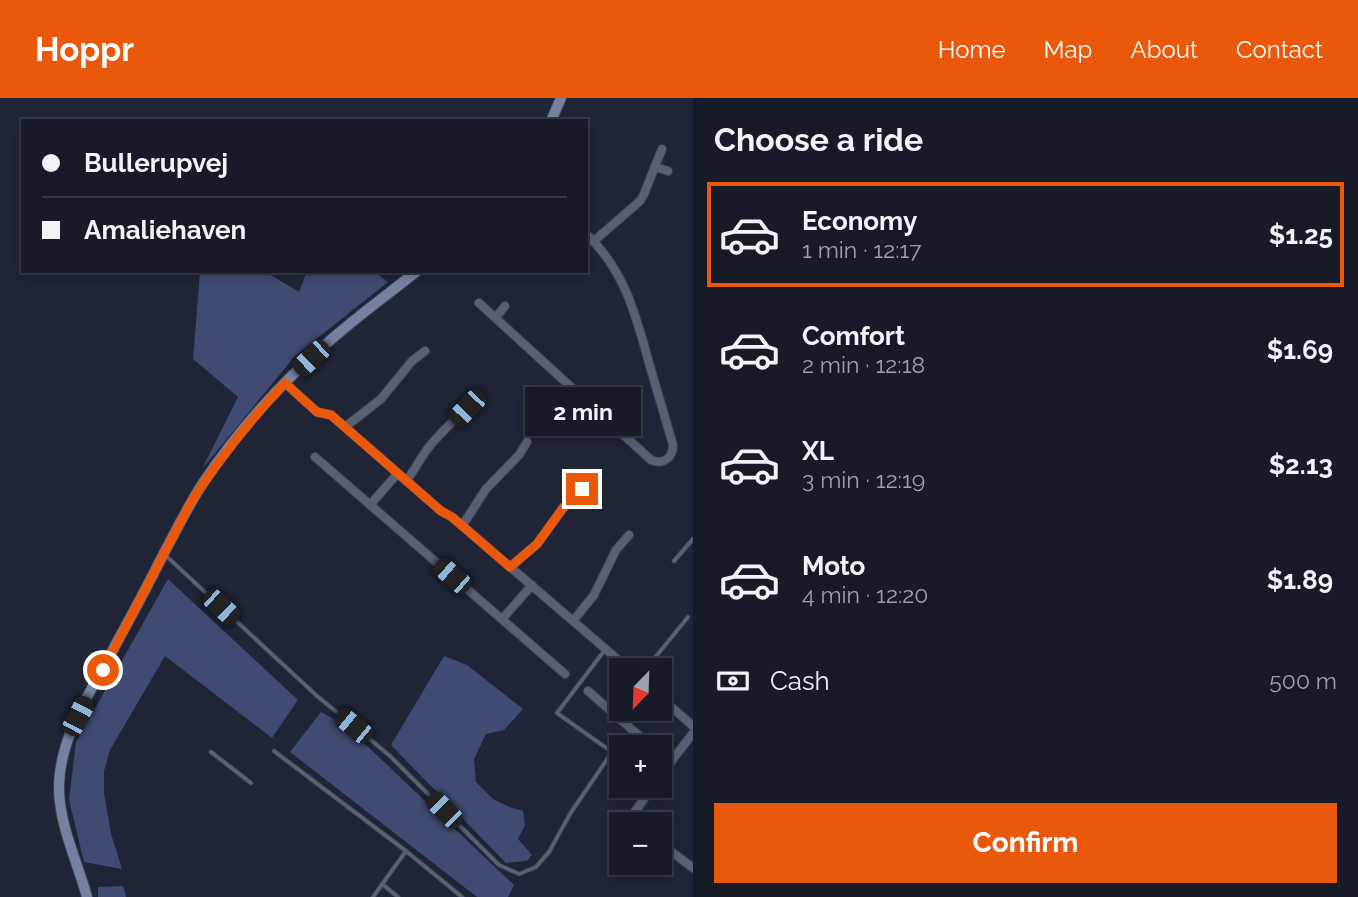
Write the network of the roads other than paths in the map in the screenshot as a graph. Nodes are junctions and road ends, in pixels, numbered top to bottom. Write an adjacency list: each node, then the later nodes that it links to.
1 (561, 98): 2 (street)
2 (552, 119)
3 (662, 149): 4 (street)
4 (655, 167): 5 (street); 7 (street)
5 (667, 171)
6 (588, 236): 7 (street)
7 (594, 241): 11 (street)
8 (415, 273): 13 (street)
9 (479, 303): 11 (street)
10 (505, 306): 11 (street)
11 (496, 317)
12 (425, 351): 15 (street)
13 (285, 383): 15 (street); 25 (street)
14 (476, 396): 19 (street)
15 (345, 427): 18 (street)
16 (527, 442): 22 (street)
17 (315, 457): 21 (street)
18 (398, 473): 19 (street); 21 (street)
19 (406, 481): 22 (street)
20 (582, 489): 27 (street)
21 (370, 505): 30 (street)
22 (462, 526): 27 (street)
23 (629, 535): 31 (street)
24 (693, 539): 26 (lane)
25 (164, 554): 32 (lane); 49 (street)
26 (674, 561)
27 (510, 567): 28 (street)
28 (531, 585): 30 (street); 31 (street)
29 (688, 617): 34 (lane)
30 (502, 619): 35 (street)
31 (573, 621): 32 (street)
32 (605, 649): 33 (street)
33 (616, 658)
34 (655, 658)
35 (565, 674)
36 (588, 691): 40 (street)
37 (672, 708): 38 (street)
38 (693, 726)
39 (693, 733): 43 (street)
40 (638, 735)
41 (274, 751): 45 (lane)
42 (211, 752): 44 (lane)
43 (672, 758)
44 (251, 783)
45 (406, 851): 48 (lane); 52 (lane)
46 (672, 852): 47 (street)
47 (693, 868)
48 (382, 884): 50 (lane); 51 (lane)
49 (87, 897)
50 (373, 897)
51 (398, 897)
52 (462, 897)

